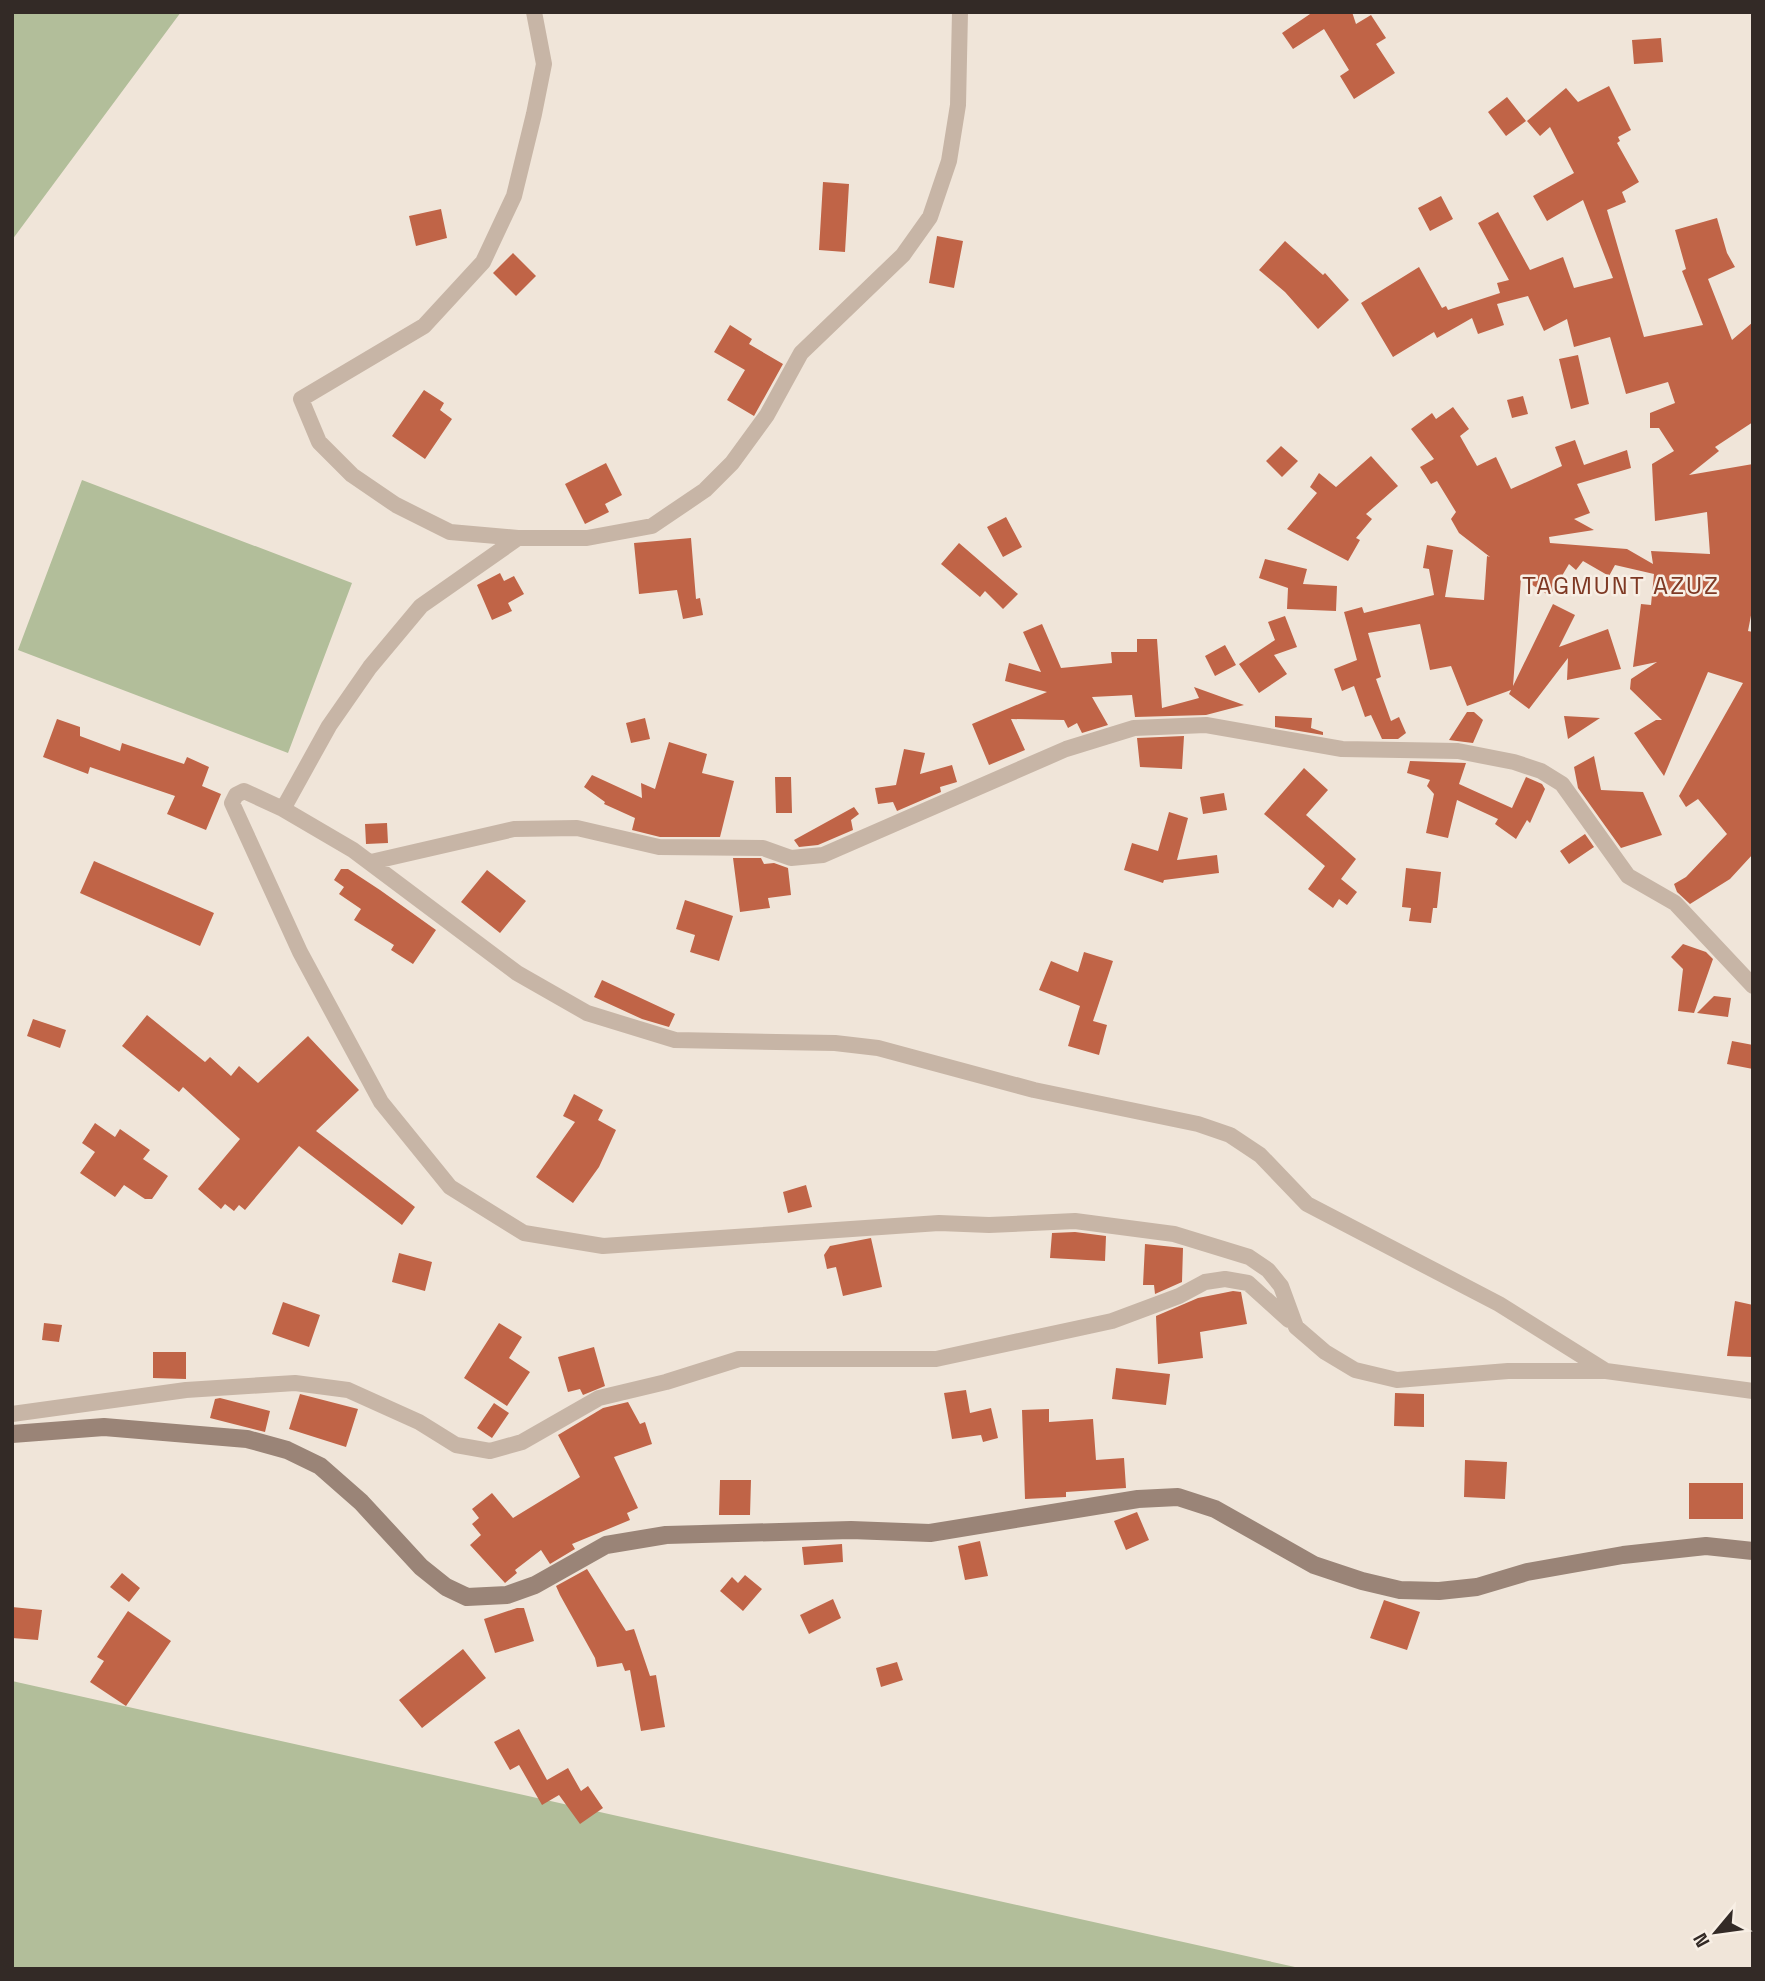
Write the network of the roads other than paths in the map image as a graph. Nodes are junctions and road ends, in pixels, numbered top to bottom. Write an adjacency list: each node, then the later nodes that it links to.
1 (534, 12): 3 (street)
2 (960, 12): 3 (street)
3 (518, 538): 4 (street)
4 (283, 809): 5 (street); 7 (street)
5 (372, 862): 6 (street); 8 (street)
6 (1753, 986)
7 (1296, 1327): 8 (street); 10 (street)
8 (1606, 1371): 9 (street)
9 (1753, 1391)
10 (12, 1414)
11 (12, 1434): 12 (street)
12 (1753, 1551)

